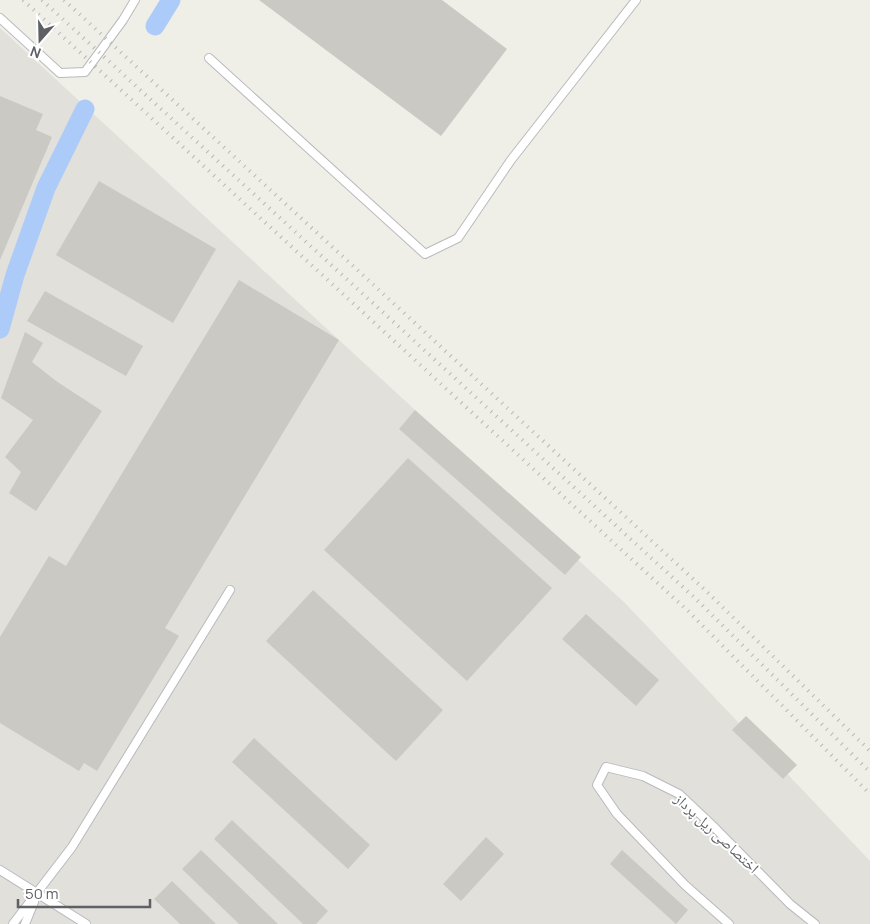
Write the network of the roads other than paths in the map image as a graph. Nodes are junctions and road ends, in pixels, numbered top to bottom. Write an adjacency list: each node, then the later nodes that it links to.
1 (135, 0): 3 (lane)
2 (636, 0): 4 (lane)
3 (0, 18)
4 (209, 58)
5 (230, 590): 7 (lane)
6 (0, 870): 7 (lane)
7 (38, 893): 8 (lane); 9 (lane); 10 (lane)
8 (13, 924)
9 (25, 924)
10 (86, 924)
11 (729, 924): 12 (lane, اختصاصی ریل پرداز)
12 (815, 924)

